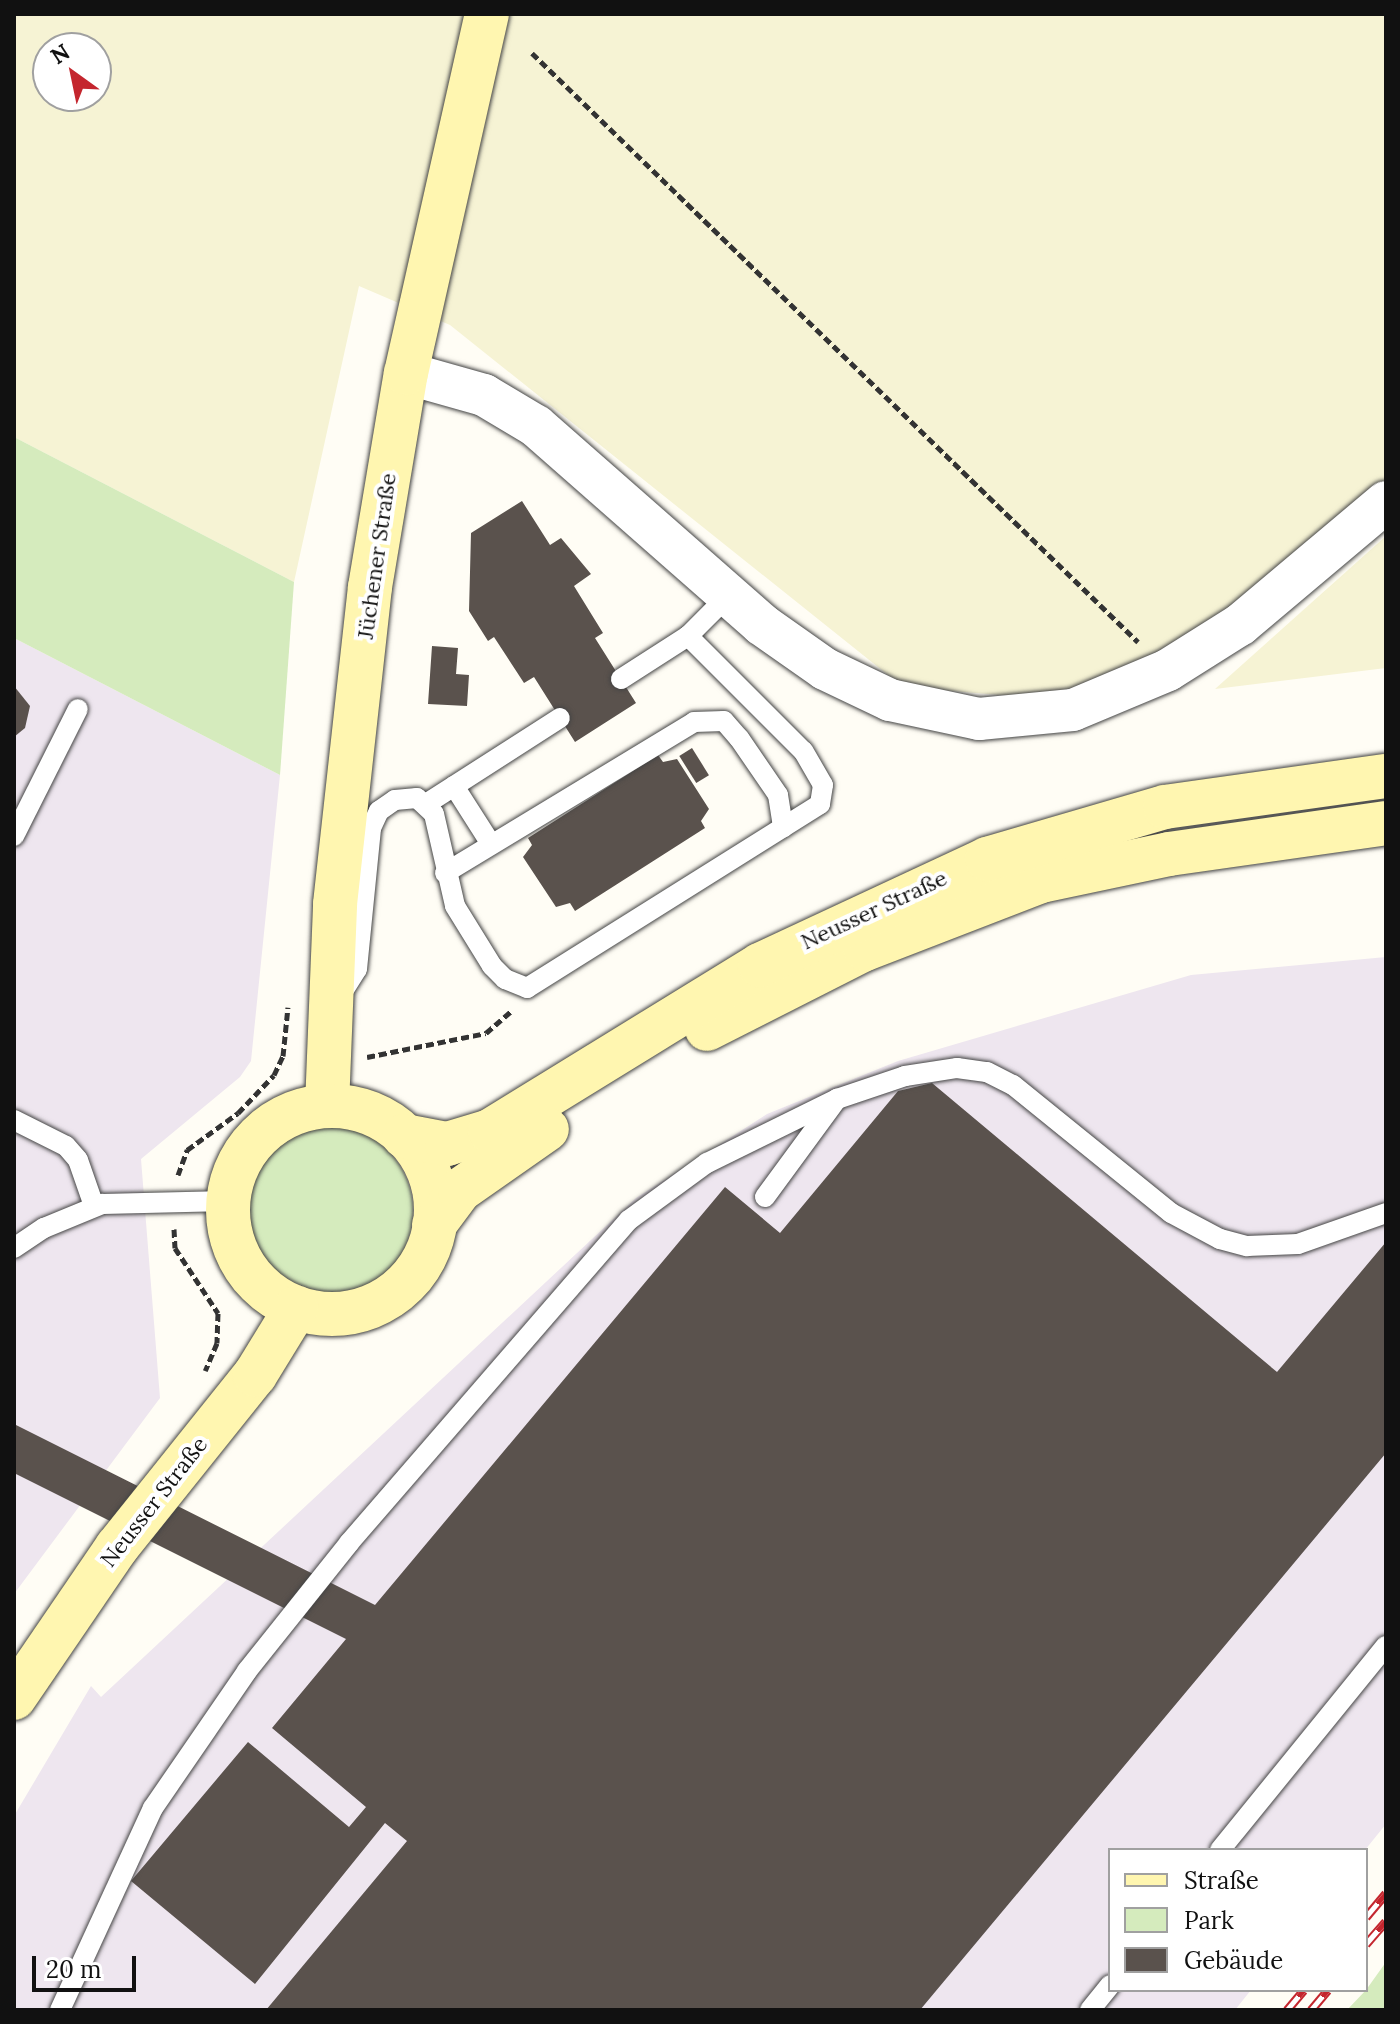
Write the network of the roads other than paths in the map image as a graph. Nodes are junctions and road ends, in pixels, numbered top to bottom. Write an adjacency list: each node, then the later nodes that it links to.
1 (487, 14): 2 (main road, Jüchener Straße)
2 (406, 373): 4 (street); 17 (main road, Jüchener Straße)
3 (1386, 502): 4 (street)
4 (728, 596): 5 (lane)
5 (688, 636): 6 (lane); 13 (lane)
6 (621, 679)
7 (78, 709): 14 (lane)
8 (560, 718): 10 (lane)
9 (1386, 776): 21 (main road, Neusser Straße)
10 (454, 786): 11 (lane); 15 (lane)
11 (426, 804): 16 (lane); 17 (lane)
12 (1386, 823): 26 (main road, Neusser Straße)
13 (783, 828): 15 (lane); 16 (lane)
14 (14, 836)
15 (491, 844): 16 (lane)
16 (445, 873)
17 (309, 1007): 19 (main road, Jüchener Straße)
18 (837, 1099): 22 (lane); 25 (lane); 33 (lane)
19 (327, 1106): 21 (main road); 23 (main road)
20 (14, 1120): 24 (lane)
21 (404, 1136): 26 (main road)
22 (765, 1197)
23 (228, 1201): 24 (lane); 28 (main road)
24 (94, 1206): 27 (lane)
25 (1386, 1213)
26 (434, 1225): 28 (main road)
27 (14, 1248)
28 (296, 1308): 30 (main road, Neusser Straße)
29 (1386, 1646): 31 (lane)
30 (14, 1698)
31 (1222, 1848)
32 (1108, 1988): 34 (lane)
33 (60, 2010)
34 (1090, 2010)

